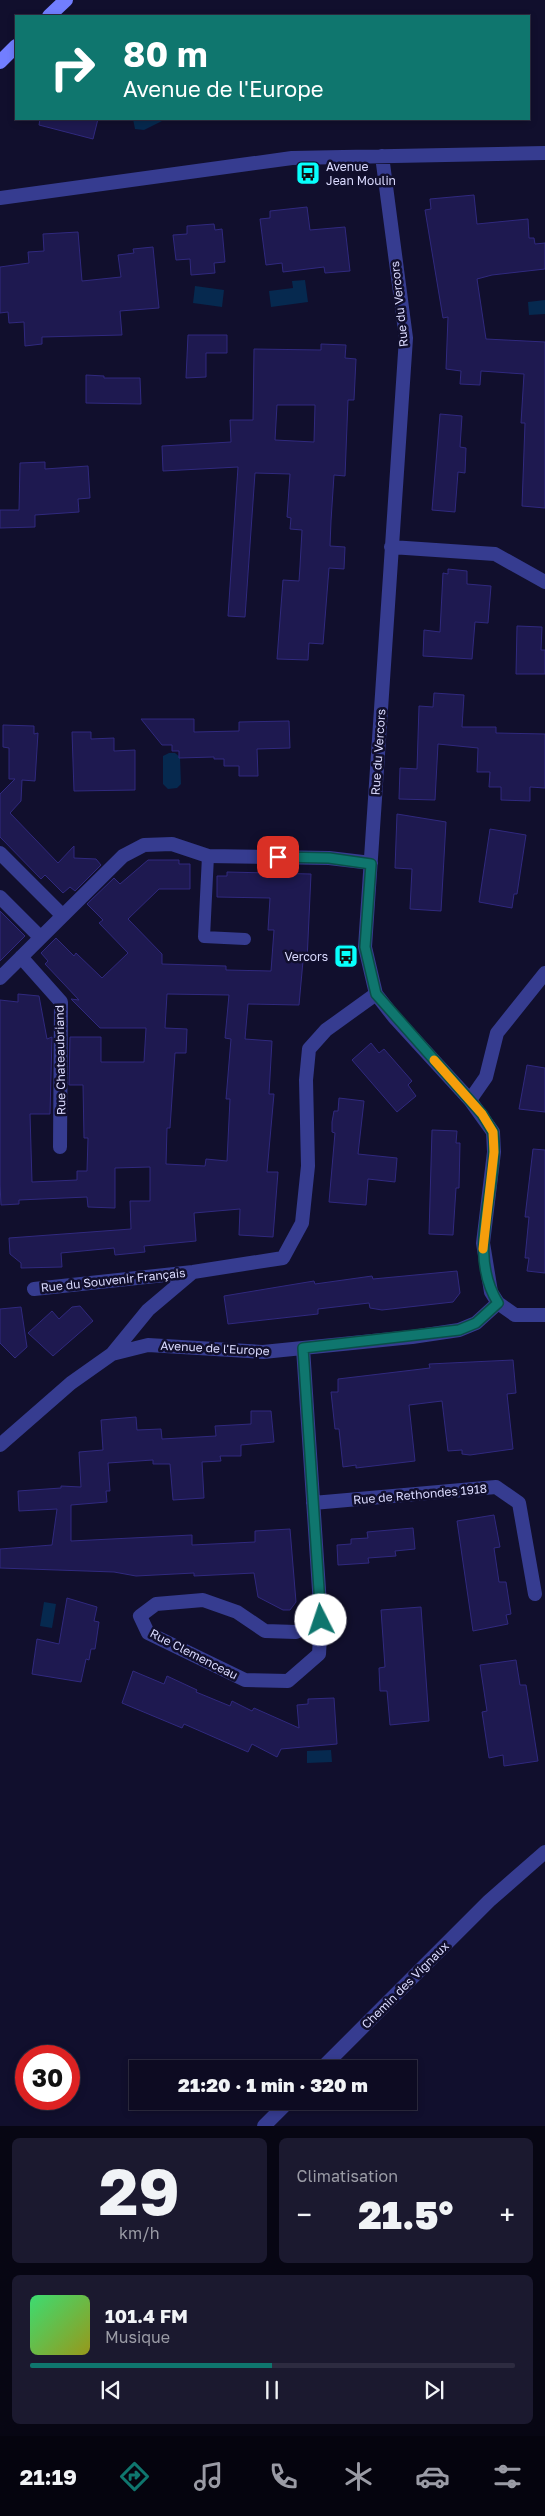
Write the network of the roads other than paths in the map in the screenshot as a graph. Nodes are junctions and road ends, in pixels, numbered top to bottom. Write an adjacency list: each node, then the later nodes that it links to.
1 (66, 0): 2 (main road)
2 (50, 15)
3 (15, 47): 4 (main road)
4 (0, 62)
5 (545, 153): 6 (street)
6 (382, 156): 7 (street); 8 (street, Rue du Vercors)
7 (0, 198)
8 (391, 547): 9 (street); 12 (street, Rue du Vercors)
9 (545, 582)
10 (0, 853): 14 (street)
11 (208, 856): 12 (street); 14 (street); 16 (lane)
12 (371, 864): 20 (street, Rue du Vercors)
13 (0, 898): 15 (street)
14 (62, 916): 15 (street)
15 (40, 937): 17 (street)
16 (245, 939)
17 (21, 957): 19 (street); 22 (street, Rue Chateaubriand)
18 (545, 973): 21 (street)
19 (0, 978)
20 (376, 994): 21 (street, Rue du Vercors); 23 (street, Rue du Souvenir Français)
21 (470, 1100): 25 (street, Rue du Vercors)
22 (60, 1147)
23 (193, 1272): 24 (street, Rue du Souvenir Français); 28 (street, Rue du Souvenir Français)
24 (34, 1289)
25 (498, 1303): 26 (street); 27 (street, Avenue de l'Europe)
26 (545, 1315)
27 (303, 1348): 28 (street, Avenue de l'Europe); 30 (street, Rue Clemenceau)
28 (112, 1354): 29 (street, Rue du Souvenir Français)
29 (0, 1445)
30 (313, 1503): 31 (street, Rue de Rethondes 1918); 32 (street, Rue Clemenceau)
31 (536, 1594)
32 (321, 1620): 32 (street, Rue Clemenceau)
33 (545, 1852): 34 (street, Chemin des Vignaux)
34 (330, 2060)
35 (280, 2110): 36 (street)
36 (264, 2126)

